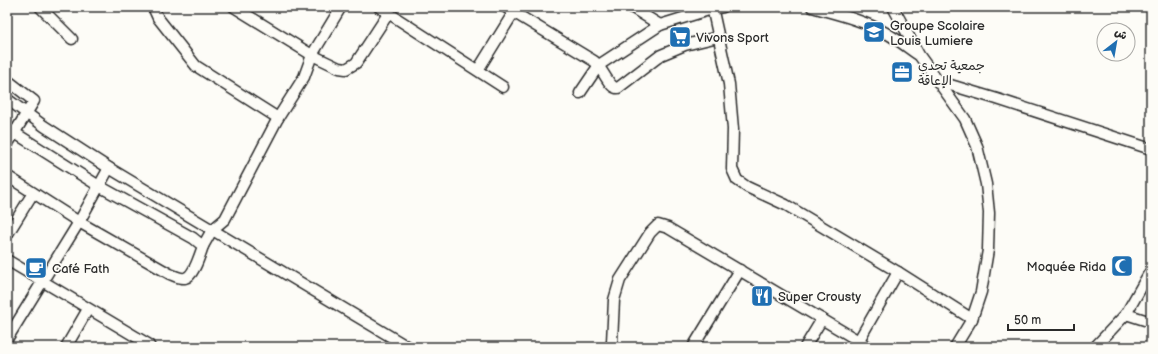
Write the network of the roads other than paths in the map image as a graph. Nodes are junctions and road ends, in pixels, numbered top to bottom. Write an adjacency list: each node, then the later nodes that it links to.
1 (40, 7): 15 (street)
2 (154, 7): 26 (street)
3 (341, 7): 16 (street)
4 (378, 7): 12 (street)
5 (631, 7): 13 (street)
6 (723, 7): 10 (street)
7 (812, 7): 17 (street)
8 (893, 7): 17 (street)
9 (237, 8): 16 (street)
10 (712, 8): 13 (street); 14 (street)
11 (512, 9): 18 (street); 19 (street)
12 (388, 14): 16 (street); 19 (street)
13 (660, 25): 18 (street)
14 (718, 37): 18 (street); 41 (street)
15 (72, 38)
16 (312, 55): 26 (street)
17 (919, 55): 21 (street)
18 (599, 65): 23 (street)
19 (478, 70): 22 (street)
20 (7, 80): 25 (street)
21 (937, 81): 29 (street); 46 (street)
22 (504, 87)
23 (580, 93)
24 (7, 99): 25 (street)
25 (26, 114): 27 (street); 30 (street)
26 (278, 118): 35 (street)
27 (10, 131): 28 (street); 32 (street)
28 (7, 145)
29 (1151, 148)
30 (109, 168): 32 (street); 35 (street)
31 (7, 176): 33 (street)
32 (99, 186): 34 (street); 37 (street)
33 (33, 193): 34 (street); 36 (street)
34 (79, 222): 37 (street); 42 (street)
35 (212, 230): 37 (street); 53 (street)
36 (7, 235)
37 (203, 246)
38 (7, 260): 42 (street)
39 (740, 270): 45 (street); 49 (street); 54 (street)
40 (1151, 270): 44 (street)
41 (898, 272): 46 (street); 50 (street)
42 (42, 280): 43 (street); 48 (street)
43 (88, 309): 51 (street); 52 (street)
44 (1126, 314): 47 (street); 58 (street)
45 (822, 319): 50 (street); 55 (street)
46 (972, 319): 57 (street)
47 (1151, 322)
48 (7, 339)
49 (612, 342)
50 (857, 344): 56 (street)
51 (66, 347)
52 (150, 347)
53 (408, 347)
54 (693, 347)
55 (805, 347)
56 (869, 347)
57 (955, 347)
58 (1095, 347)

